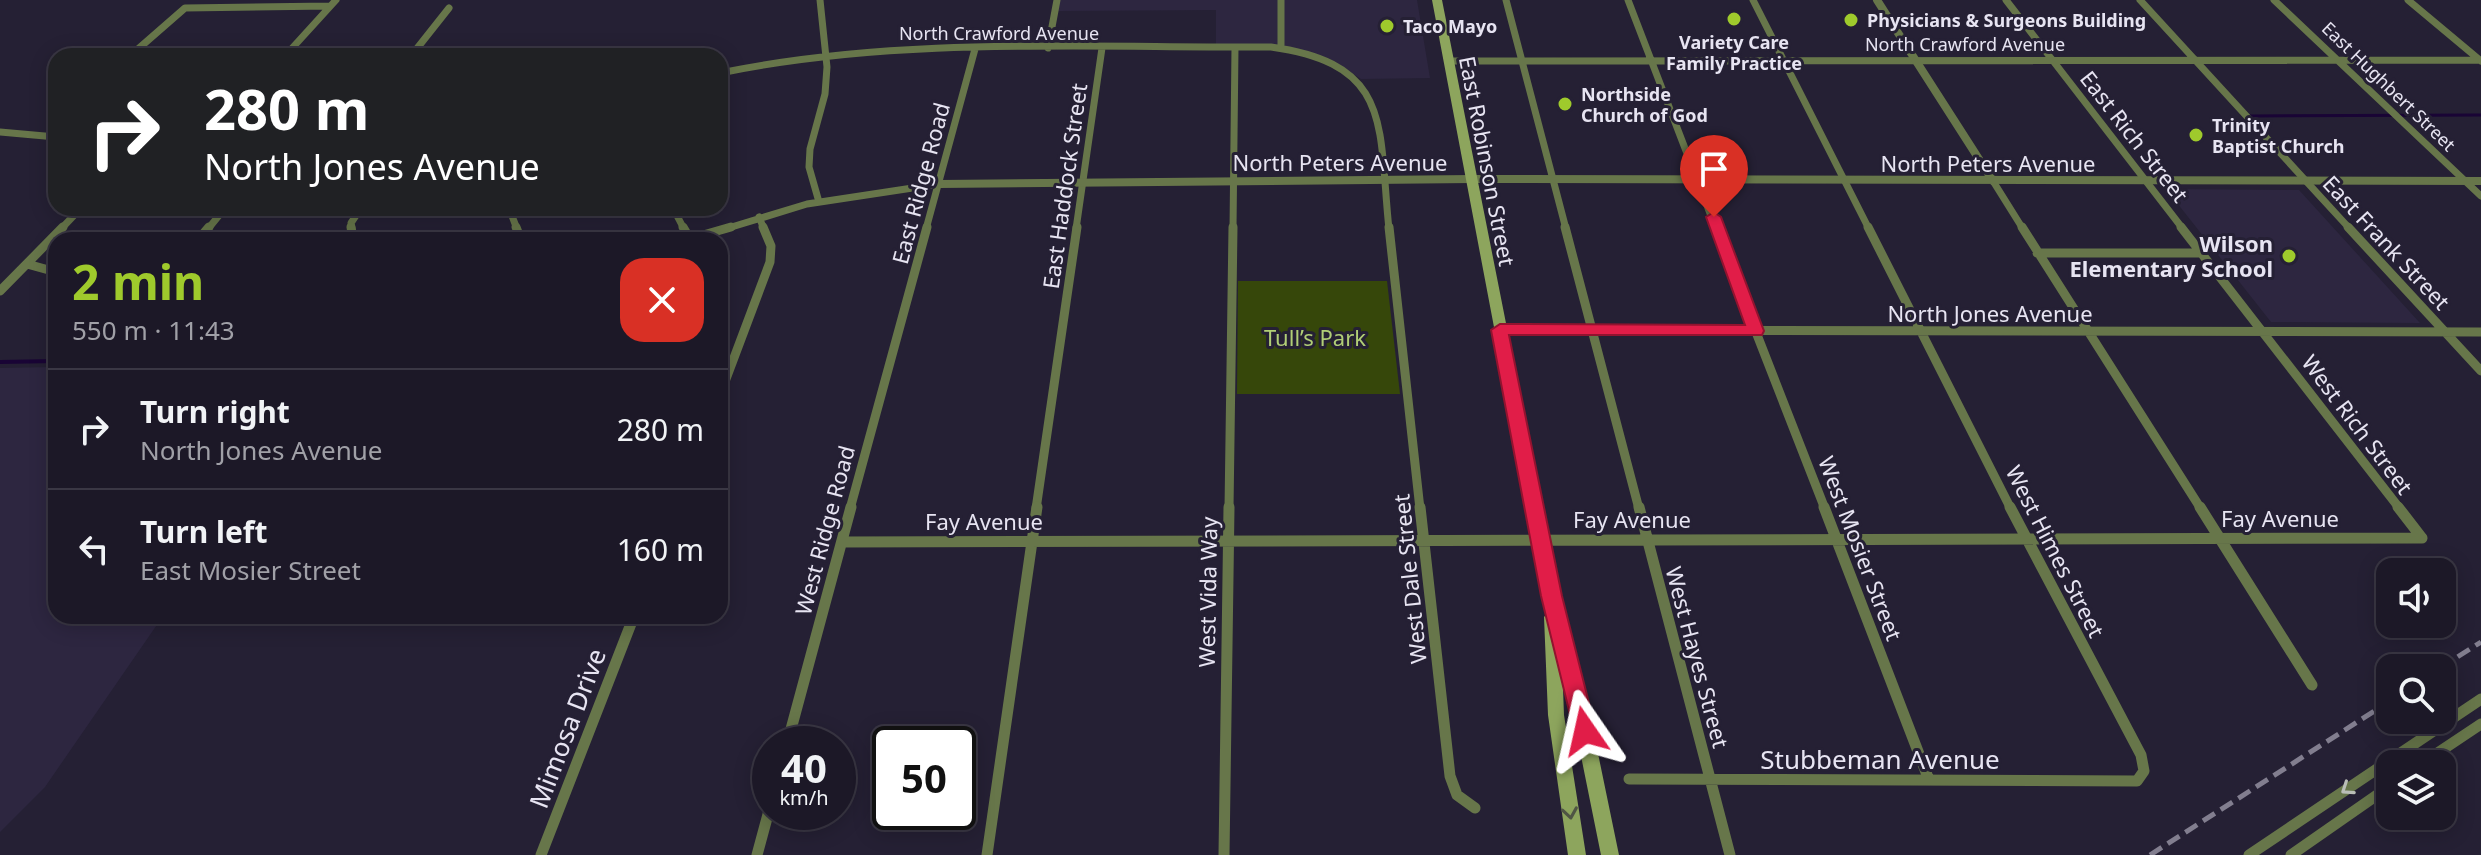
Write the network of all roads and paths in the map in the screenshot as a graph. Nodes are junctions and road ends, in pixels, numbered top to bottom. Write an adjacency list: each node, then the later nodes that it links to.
1 (820, 0): 23 (street)
2 (1057, 0): 19 (street)
3 (1281, 0): 21 (street)
4 (1437, 0): 30 (main road, East Robinson Street)
5 (1506, 0): 31 (street, West Hayes Street)
6 (1628, 0): 32 (street, West Mosier Street)
7 (1753, 0): 24 (street, West Himes Street)
8 (1877, 0): 25 (street)
9 (2006, 0): 26 (street, East Rich Street)
10 (2140, 0): 27 (street, East Frank Street)
11 (2274, 0): 28 (street, East Hughbert Street)
12 (2408, 0): 29 (street)
13 (333, 3): 16 (street); 17 (street)
14 (449, 8): 18 (street)
15 (1235, 47): 20 (street, North Crawford Avenue); 21 (street, North Crawford Avenue); 41 (street, West Vida Way)
16 (139, 48)
17 (292, 48)
18 (417, 48)
19 (1048, 48): 20 (street, North Crawford Avenue); 22 (street, North Crawford Avenue)
20 (1102, 48): 43 (street, East Haddock Street)
21 (1281, 48): 38 (street, North Crawford Avenue)
22 (975, 49): 23 (street, North Crawford Avenue); 50 (street, East Ridge Road)
23 (826, 54): 33 (street, North Crawford Avenue); 52 (street)
24 (1783, 60): 25 (street, North Crawford Avenue); 32 (street, North Crawford Avenue); 44 (street, West Himes Street)
25 (1916, 60): 26 (street, North Crawford Avenue); 45 (street)
26 (2053, 60): 27 (street, North Crawford Avenue); 46 (street, East Rich Street)
27 (2196, 60): 28 (street, North Crawford Avenue); 47 (street, East Frank Street)
28 (2338, 60): 29 (street, North Crawford Avenue); 48 (street, East Hughbert Street)
29 (2481, 60)
30 (1449, 61): 31 (street, North Crawford Avenue); 39 (main road, East Robinson Street)
31 (1521, 61): 32 (street, North Crawford Avenue); 40 (street, West Hayes Street)
32 (1653, 61): 42 (street, West Mosier Street)
33 (728, 72)
34 (0, 132): 36 (street)
35 (48, 132): 36 (street)
36 (43, 136): 37 (street)
37 (48, 136)
38 (1383, 179): 39 (street, North Peters Avenue); 41 (street, North Peters Avenue); 77 (street, West Dale Street)
39 (1472, 179): 40 (street, North Peters Avenue); 66 (main road, East Robinson Street)
40 (1552, 179): 42 (street, North Peters Avenue); 67 (street, West Hayes Street)
41 (1233, 180): 43 (street, North Peters Avenue); 81 (street, West Vida Way)
42 (1700, 180): 44 (street, North Peters Avenue); 68 (street, West Mosier Street)
43 (1084, 181): 50 (street, North Peters Avenue); 84 (street, East Haddock Street)
44 (1845, 181): 45 (street, North Peters Avenue); 69 (street, West Himes Street)
45 (1993, 181): 46 (street, North Peters Avenue); 60 (street)
46 (2148, 181): 47 (street, North Peters Avenue); 61 (street, East Rich Street)
47 (2307, 181): 48 (street, North Peters Avenue); 72 (street, East Frank Street)
48 (2465, 181): 49 (street, North Peters Avenue); 51 (street, East Hughbert Street)
49 (2481, 181)
50 (939, 184): 52 (street, North Peters Avenue); 65 (street, East Ridge Road)
51 (2481, 196)
52 (819, 202): 55 (street, North Peters Avenue)
53 (73, 216): 56 (street)
54 (218, 216): 57 (street)
55 (759, 217): 58 (street, North Peters Avenue); 75 (street)
56 (58, 232)
57 (205, 232)
58 (711, 232)
59 (48, 242): 62 (street)
60 (2037, 253): 61 (street); 70 (street)
61 (2204, 253): 71 (street, East Rich Street)
62 (27, 264): 63 (street); 64 (street)
63 (48, 270)
64 (0, 291)
65 (900, 327): 85 (street, West Ridge Road)
66 (1500, 330): 67 (street, North Jones Avenue); 78 (main road, East Robinson Street)
67 (1590, 330): 68 (street, North Jones Avenue); 82 (street, West Hayes Street)
68 (1756, 331): 69 (street, North Jones Avenue); 83 (street, West Mosier Street)
69 (1922, 331): 70 (street, North Jones Avenue); 76 (street, West Himes Street)
70 (2087, 331): 71 (street, North Jones Avenue); 79 (street)
71 (2265, 332): 72 (street, North Jones Avenue); 80 (street, West Rich Street)
72 (2445, 332): 73 (street, North Jones Avenue); 74 (street, East Frank Street)
73 (2481, 332)
74 (2481, 371)
75 (728, 374)
76 (2025, 537): 79 (street, Fay Avenue); 83 (street, Fay Avenue); 96 (street, West Himes Street)
77 (1425, 538): 78 (street, Fay Avenue); 81 (street, Fay Avenue); 98 (street, West Dale Street)
78 (1541, 538): 82 (street, Fay Avenue); 86 (main road, East Robinson Street)
79 (2220, 538): 80 (street, Fay Avenue); 88 (street)
80 (2422, 538)
81 (1228, 539): 84 (street, Fay Avenue); 103 (street, West Vida Way)
82 (1645, 539): 83 (street, Fay Avenue); 94 (street, West Hayes Street)
83 (1835, 539): 95 (street, West Mosier Street)
84 (1032, 541): 85 (street, Fay Avenue); 102 (street, East Haddock Street)
85 (842, 542): 91 (street, West Ridge Road)
86 (1552, 596): 104 (main road, one-way to 104); 105 (main road)
87 (631, 624): 100 (street, Mimosa Drive)
88 (2312, 685)
89 (2481, 699): 107 (street, one-way to 107)
90 (2481, 724): 92 (street)
91 (792, 726)
92 (2442, 750)
93 (1629, 779): 94 (street, Stubbeman Avenue)
94 (1710, 779): 95 (street, Stubbeman Avenue); 106 (street, West Hayes Street)
95 (1929, 780): 96 (street, Stubbeman Avenue)
96 (2132, 783)
97 (2376, 796): 108 (street)
98 (1475, 808)
99 (764, 830): 101 (street)
100 (541, 855)
101 (757, 855)
102 (987, 855)
103 (1224, 855)
104 (1577, 855)
105 (1610, 855)
106 (1730, 855)
107 (2249, 855)
108 (2291, 855)

